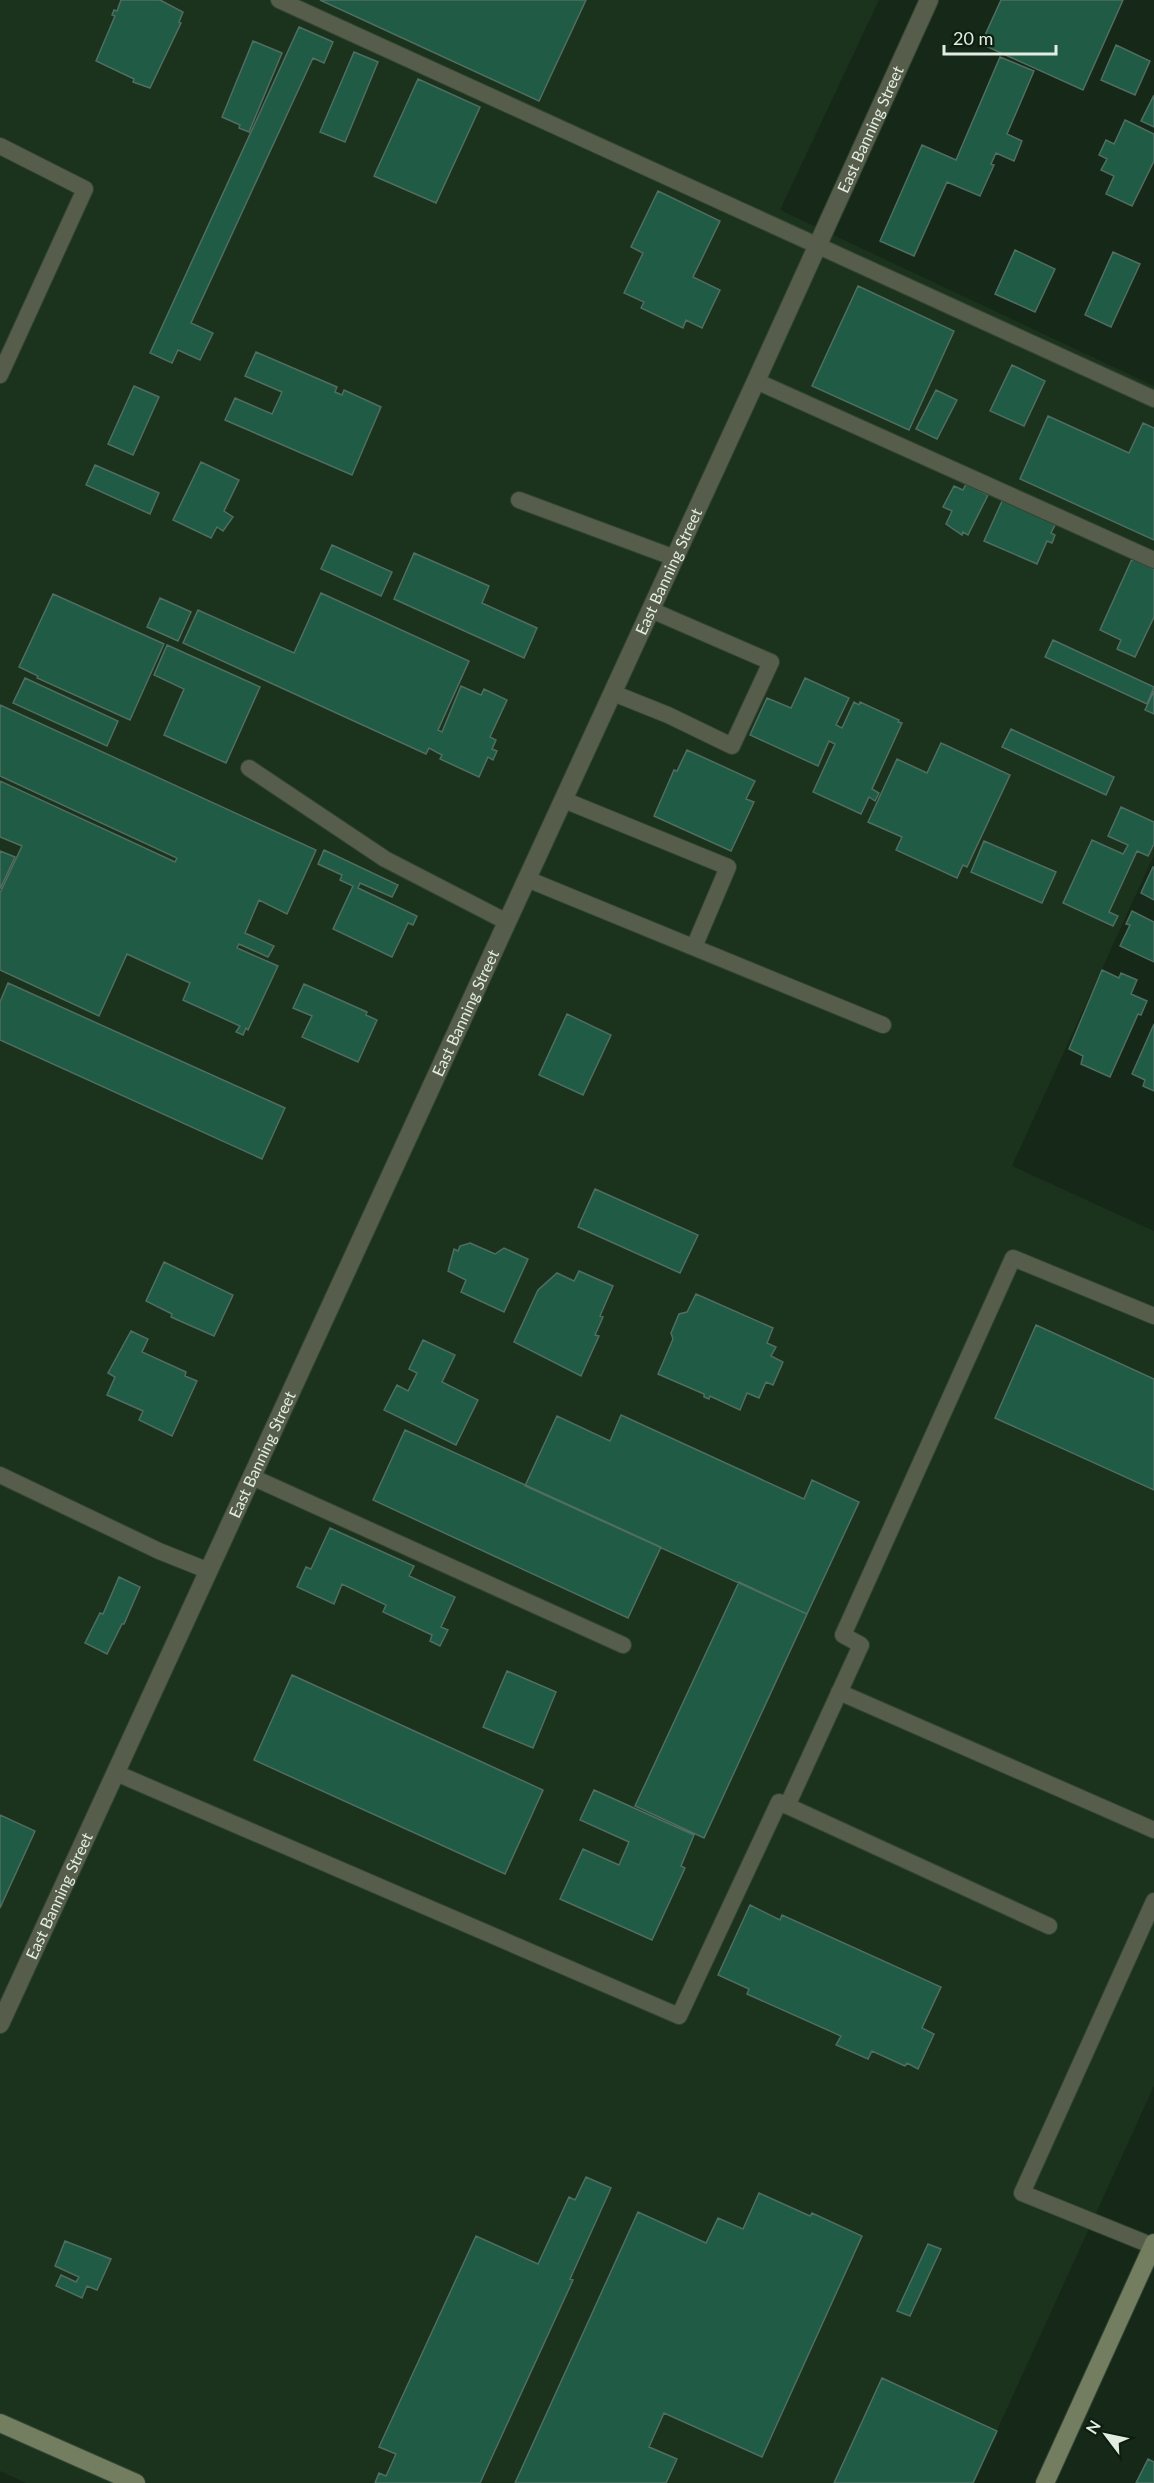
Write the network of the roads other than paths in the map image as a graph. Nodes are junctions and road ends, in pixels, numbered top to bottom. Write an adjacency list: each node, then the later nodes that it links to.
1 (279, 0): 4 (lane)
2 (929, 0): 4 (street, East Banning Street)
3 (0, 146): 5 (lane)
4 (818, 246): 6 (street, East Banning Street); 7 (lane)
5 (0, 375)
6 (756, 381): 9 (street, East Banning Street); 10 (lane)
7 (1154, 399)
8 (519, 500): 9 (lane)
9 (675, 558): 11 (street, East Banning Street)
10 (1154, 560)
11 (651, 610): 12 (street, East Banning Street); 12 (lane)
12 (613, 693): 14 (street, East Banning Street)
13 (249, 768): 16 (lane)
14 (564, 800): 15 (street, East Banning Street); 17 (lane)
15 (527, 879): 16 (street, East Banning Street); 17 (lane)
16 (507, 922): 21 (street, East Banning Street)
17 (694, 947): 18 (lane)
18 (884, 1025)
19 (1154, 1316): 24 (lane)
20 (0, 1475): 22 (lane)
21 (252, 1477): 22 (street, East Banning Street); 23 (lane)
22 (209, 1572): 25 (street, East Banning Street)
23 (623, 1645)
24 (839, 1692): 26 (lane); 27 (lane)
25 (116, 1773): 26 (lane); 30 (street, East Banning Street)
26 (787, 1806): 29 (lane)
27 (1154, 1830)
28 (1154, 1901): 31 (lane)
29 (1049, 1926)
30 (0, 2024)
31 (1153, 2244): 34 (street)
32 (0, 2423): 33 (street)
33 (136, 2483)
34 (1045, 2483)

